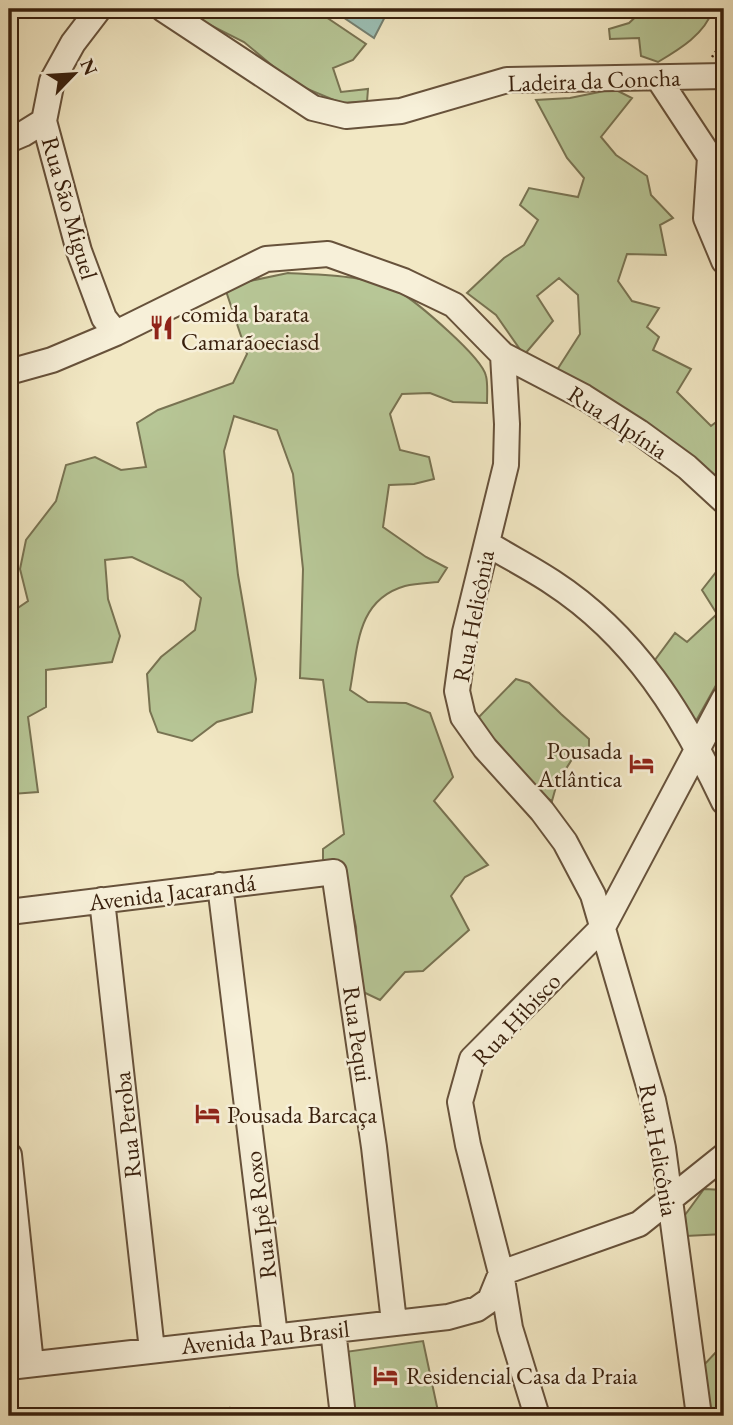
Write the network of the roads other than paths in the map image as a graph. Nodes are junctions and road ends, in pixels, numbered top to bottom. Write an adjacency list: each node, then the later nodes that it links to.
1 (99, 9): 5 (street, Rua São Miguel)
2 (163, 9): 4 (street, Ladeira da Concha)
3 (724, 76): 4 (street, Ladeira da Concha)
4 (658, 78): 7 (street)
5 (44, 121): 6 (street); 9 (street, Rua São Miguel)
6 (9, 140)
7 (717, 162): 8 (street)
8 (724, 261)
9 (116, 333): 10 (street); 11 (street)
10 (503, 355): 12 (street, Rua Alpínia); 13 (street, Rua Helicônia)
11 (9, 372)
12 (724, 501)
13 (488, 544): 15 (street); 21 (street, Rua Helicônia)
14 (724, 699): 15 (street, Rua Hibisco)
15 (698, 746): 16 (street); 21 (street, Rua Hibisco)
16 (724, 802)
17 (334, 872): 18 (street, Avenida Jacarandá); 26 (street, Rua Pequi)
18 (220, 885): 19 (street, Avenida Jacarandá); 28 (street, Rua Ipê Roxo)
19 (102, 900): 20 (street, Avenida Jacarandá); 29 (street, Rua Peroba)
20 (9, 912)
21 (603, 927): 24 (street, Rua Helicônia); 25 (street, Rua Hibisco)
22 (9, 1155): 30 (street)
23 (724, 1156): 24 (street)
24 (669, 1202): 25 (street); 33 (street, Rua Helicônia)
25 (501, 1273): 26 (street, Avenida Pau Brasil); 32 (street, Rua Hibisco)
26 (394, 1322): 27 (street, Avenida Pau Brasil)
27 (333, 1330): 28 (street, Avenida Pau Brasil); 31 (street)
28 (275, 1336): 29 (street, Avenida Pau Brasil)
29 (152, 1350): 30 (street, Avenida Pau Brasil)
30 (20, 1365)
31 (343, 1416)
32 (537, 1416)
33 (698, 1416)

